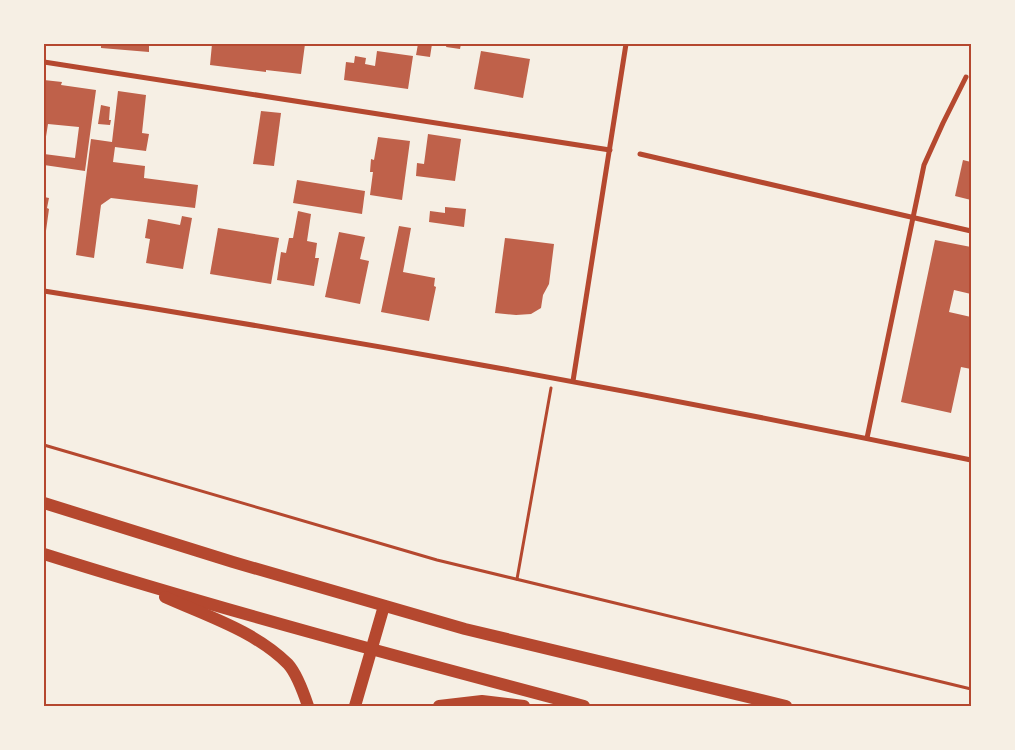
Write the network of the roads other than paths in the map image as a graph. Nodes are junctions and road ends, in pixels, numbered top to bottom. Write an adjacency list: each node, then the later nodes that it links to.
1 (626, 44): 4 (street)
2 (44, 62): 4 (street)
3 (966, 77): 6 (street)
4 (610, 150): 9 (street)
5 (640, 154): 6 (street)
6 (912, 217): 7 (street); 10 (street)
7 (971, 231)
8 (44, 291): 9 (street)
9 (573, 381): 10 (street)
10 (867, 438): 11 (street)
11 (971, 460)
12 (44, 503): 15 (main road)
13 (44, 554): 14 (main road)
14 (127, 580): 16 (main road); 17 (main road)
15 (384, 606): 16 (main road); 22 (main road)
16 (372, 650): 18 (main road); 21 (main road)
17 (308, 706)
18 (355, 706)
19 (439, 706): 20 (main road)
20 (524, 706)
21 (584, 706)
22 (786, 706)

